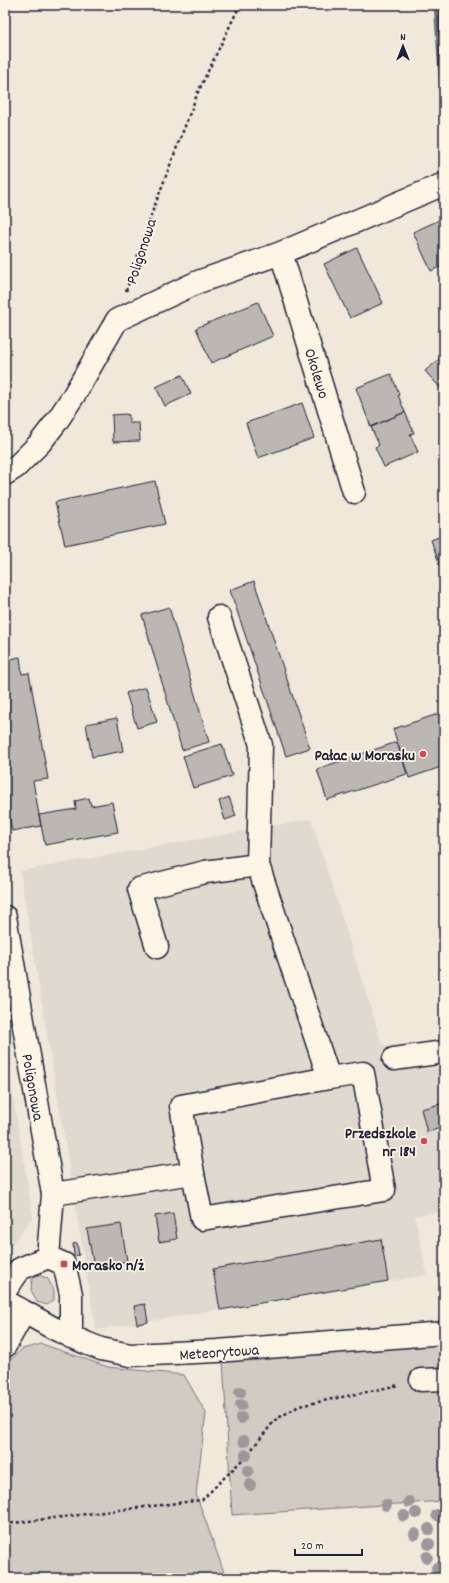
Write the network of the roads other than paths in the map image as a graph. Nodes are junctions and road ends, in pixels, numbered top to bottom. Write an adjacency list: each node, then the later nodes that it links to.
1 (444, 184): 2 (street)
2 (281, 253): 3 (street); 4 (street, Okolewo)
3 (5, 474)
4 (354, 492)
5 (220, 617): 6 (street)
6 (258, 865): 8 (street); 11 (street)
7 (5, 917): 13 (street, Poligonowa)
8 (156, 947)
9 (444, 1052): 10 (street)
10 (394, 1059)
11 (329, 1078): 12 (street); 12 (street)
12 (194, 1173): 13 (street)
13 (52, 1194): 14 (street, Poligonowa)
14 (48, 1257): 15 (street); 19 (street)
15 (5, 1291)
16 (5, 1301): 17 (street, Meteorytowa)
17 (24, 1312): 19 (street, Meteorytowa); 20 (street)
18 (444, 1333): 19 (street, Meteorytowa)
19 (70, 1337)
20 (5, 1346)
21 (444, 1379): 22 (street)
22 (421, 1380)

